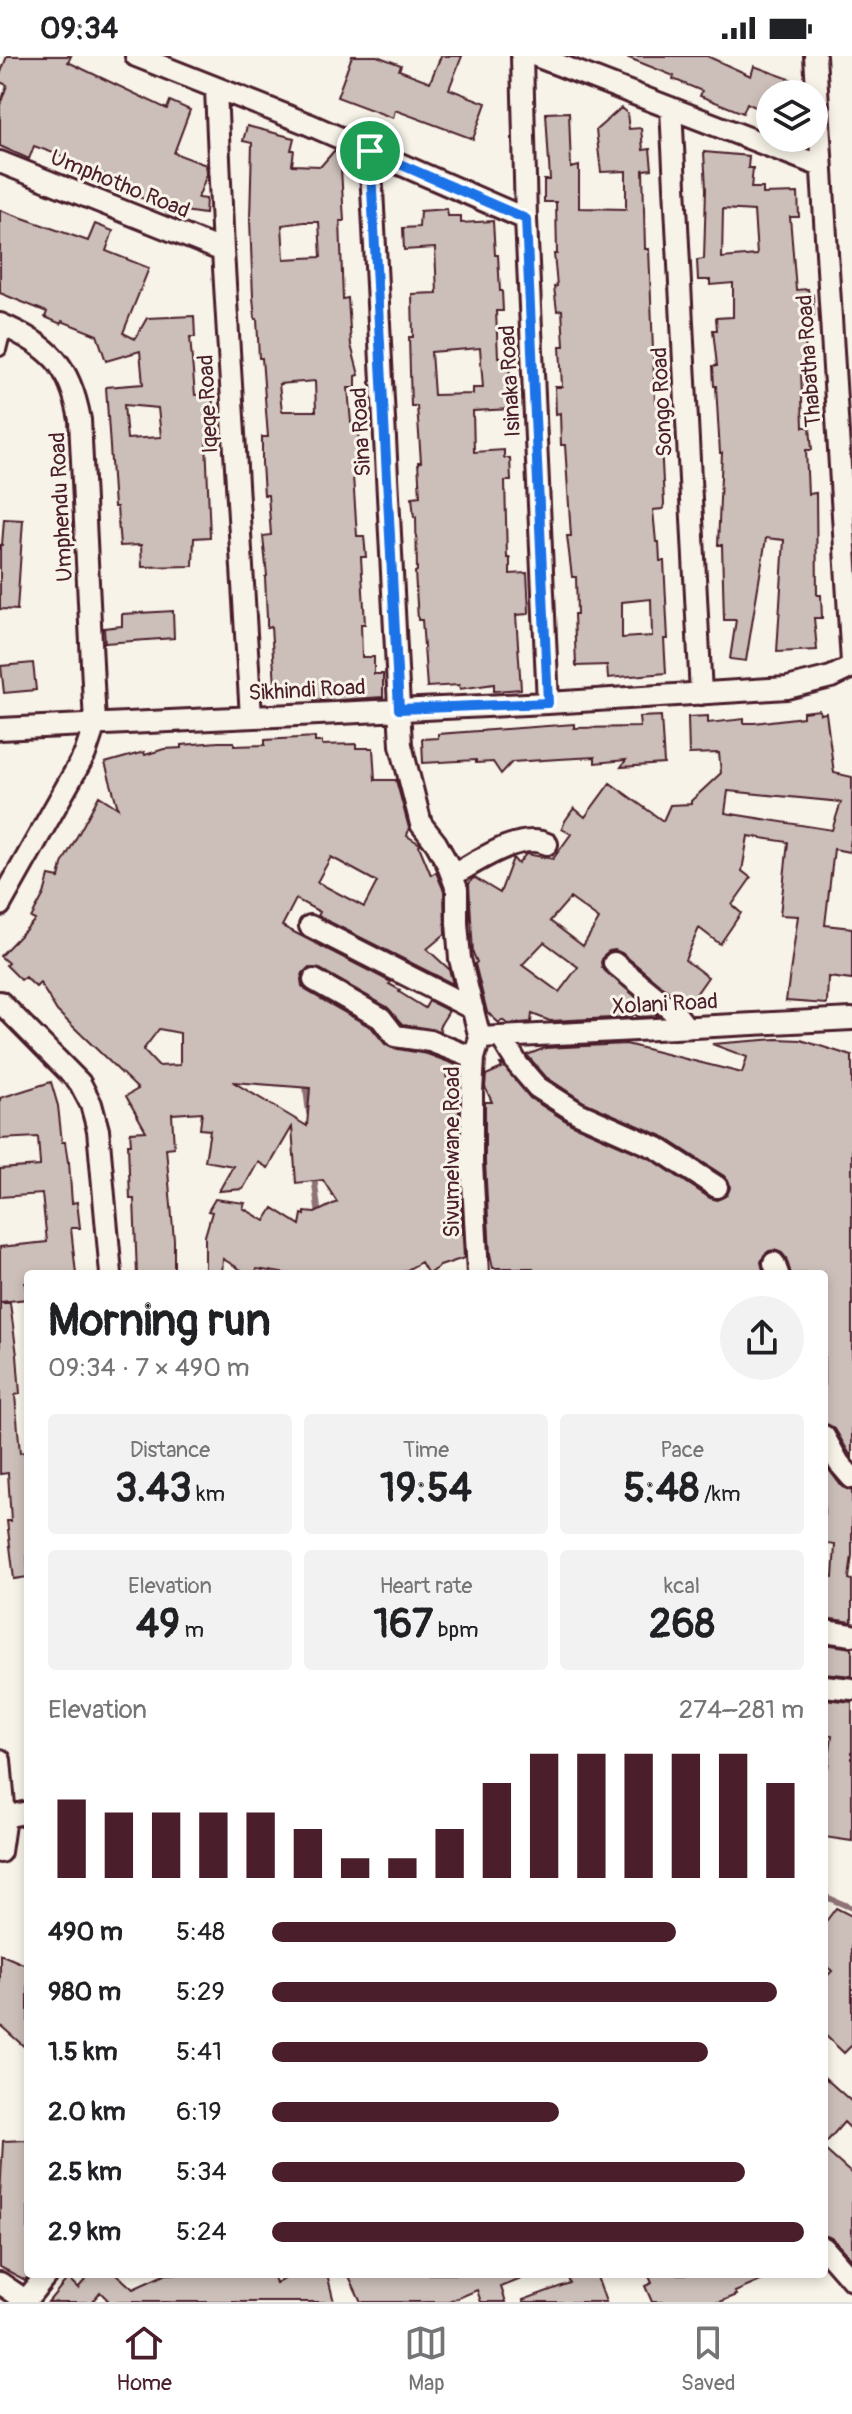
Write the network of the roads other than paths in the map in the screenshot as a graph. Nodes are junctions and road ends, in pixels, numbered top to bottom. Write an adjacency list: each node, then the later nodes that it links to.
1 (136, 56): 5 (street)
2 (522, 56): 10 (street, Isinaka Road)
3 (536, 56): 6 (street)
4 (815, 56): 9 (street, Thabatha Road)
5 (216, 89): 7 (street); 11 (street, Iqeqe Road)
6 (671, 108): 9 (street); 15 (street, Songo Road)
7 (370, 151): 10 (street); 17 (street, Sina Road)
8 (0, 162): 11 (street, Umphotho Road)
9 (821, 166): 14 (street, Thabatha Road)
10 (526, 219): 16 (street, Isinaka Road)
11 (223, 251): 18 (street, Iqeqe Road)
12 (3, 325): 13 (lane); 19 (street, Umphendu Road)
13 (0, 350)
14 (852, 665): 15 (street, Sikhindi Road)
15 (701, 694): 16 (street, Sikhindi Road)
16 (548, 703): 17 (street, Sikhindi Road)
17 (399, 709): 18 (street, Sikhindi Road); 22 (street, Sivumelwane Road)
18 (251, 717): 19 (street, Sikhindi Road)
19 (95, 724): 20 (street, Sikhindi Road); 23 (street)
20 (0, 729)
21 (547, 844): 22 (street)
22 (453, 875): 28 (street, Sivumelwane Road)
23 (0, 905)
24 (310, 926): 28 (street)
25 (614, 963): 30 (street)
26 (314, 980): 32 (street)
27 (0, 1002): 34 (street)
28 (473, 1009): 32 (street, Sivumelwane Road)
29 (852, 1019): 30 (street, Xolani Road)
30 (686, 1027): 31 (street, Xolani Road)
31 (501, 1037): 32 (street, Xolani Road); 33 (street)
32 (477, 1048): 35 (street, Sivumelwane Road)
33 (717, 1187)
34 (111, 1270)
35 (478, 1270)
36 (828, 1443): 37 (street)
37 (852, 1478)
38 (828, 1632): 39 (street)
39 (852, 1635)
40 (828, 1686): 41 (street)
41 (852, 1689)
42 (0, 1760): 44 (street)
43 (24, 1813): 44 (street)
44 (5, 1817): 45 (street)
45 (0, 1852)
46 (828, 2253): 48 (street)
47 (44, 2278): 50 (street)
48 (852, 2280)
49 (0, 2283): 50 (street)
50 (27, 2301)

